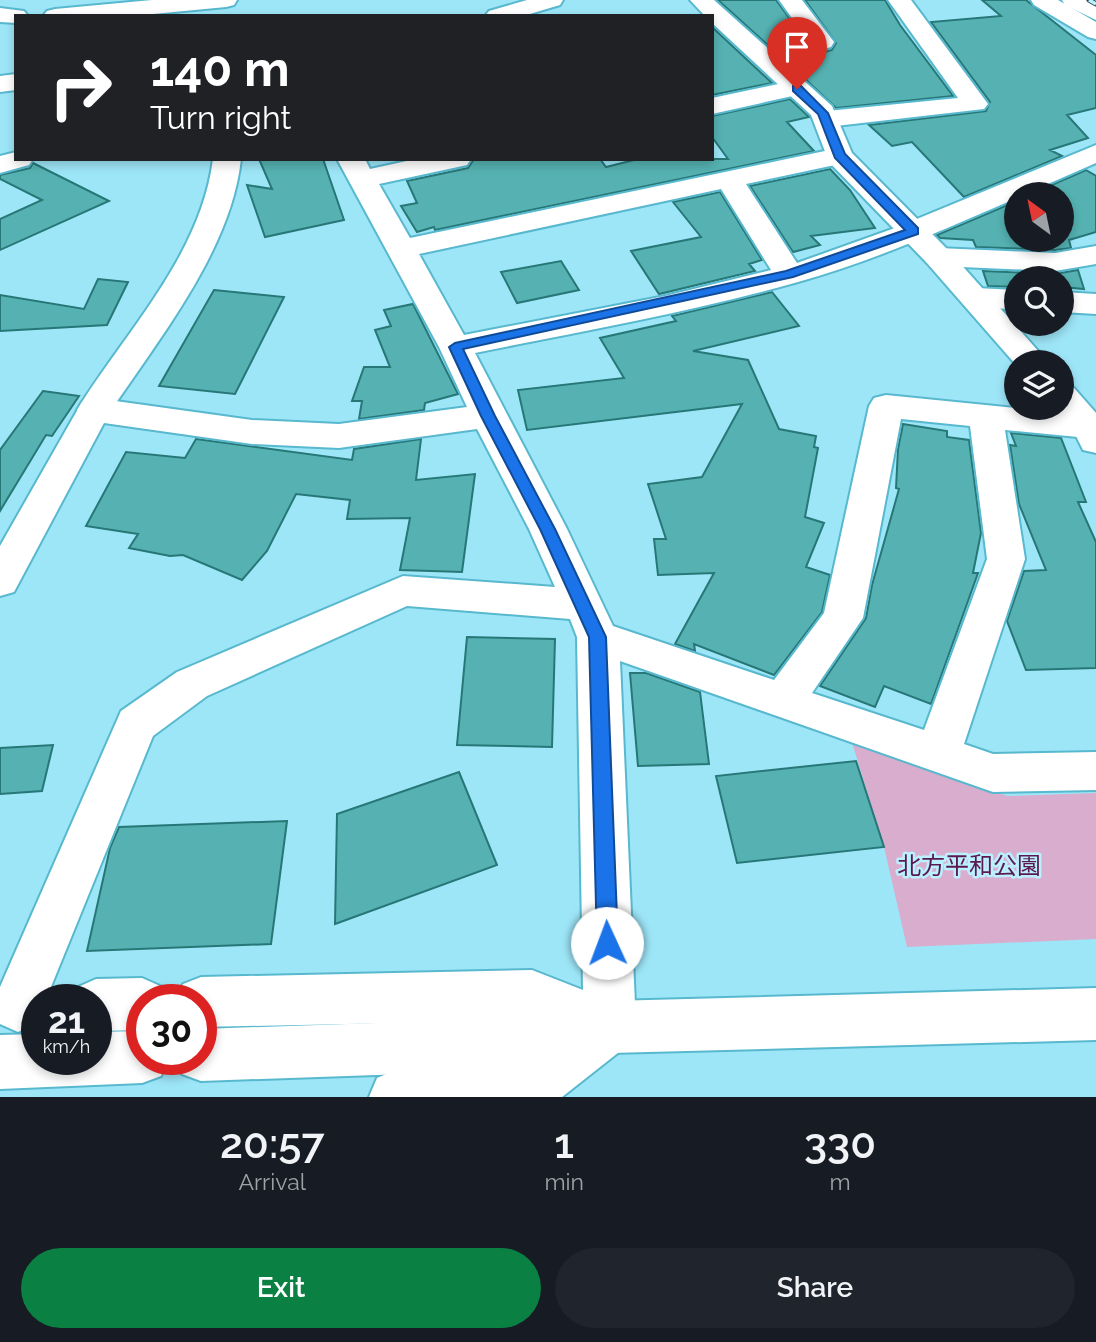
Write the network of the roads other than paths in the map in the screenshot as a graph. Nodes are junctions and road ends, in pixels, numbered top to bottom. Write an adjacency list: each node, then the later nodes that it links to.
1 (8, 0): 9 (main road)
2 (226, 0): 11 (main road)
3 (552, 0): 12 (main road)
4 (701, 0): 14 (main road)
5 (790, 0): 14 (main road)
6 (899, 0): 17 (main road)
7 (1042, 0): 13 (main road)
8 (1073, 0): 10 (main road)
9 (0, 9)
10 (1096, 13)
11 (76, 14)
12 (504, 14)
13 (1096, 32)
14 (765, 58): 15 (main road)
15 (797, 89): 16 (main road); 17 (main road)
16 (714, 106)
17 (827, 118): 19 (main road)
18 (1096, 153): 24 (main road)
19 (839, 156): 23 (main road); 24 (main road)
20 (227, 161): 35 (main road)
21 (437, 161): 22 (main road)
22 (356, 169): 25 (main road)
23 (729, 179): 25 (main road); 28 (main road)
24 (914, 231): 27 (main road); 28 (main road)
25 (401, 249): 33 (main road)
26 (1096, 255): 27 (main road)
27 (938, 257): 29 (main road)
28 (789, 275): 33 (main road)
29 (976, 298): 30 (main road); 34 (main road)
30 (1004, 299)
31 (1074, 303): 32 (main road)
32 (1096, 304)
33 (455, 347): 37 (main road)
34 (1022, 350)
35 (94, 410): 37 (main road); 40 (main road)
36 (1074, 411): 39 (main road)
37 (488, 416): 41 (main road)
38 (986, 416): 39 (main road); 42 (main road); 43 (main road)
39 (1092, 434)
40 (0, 580)
41 (591, 621): 42 (main road); 46 (main road); 48 (main road)
42 (783, 701): 43 (main road)
43 (938, 754): 44 (main road)
44 (1096, 771)
45 (217, 1002): 48 (main road)
46 (18, 1006)
47 (1096, 1014): 48 (main road)
48 (610, 1027): 52 (main road)
49 (217, 1056): 52 (main road)
50 (126, 1058): 51 (main road)
51 (0, 1062)
52 (401, 1072)

